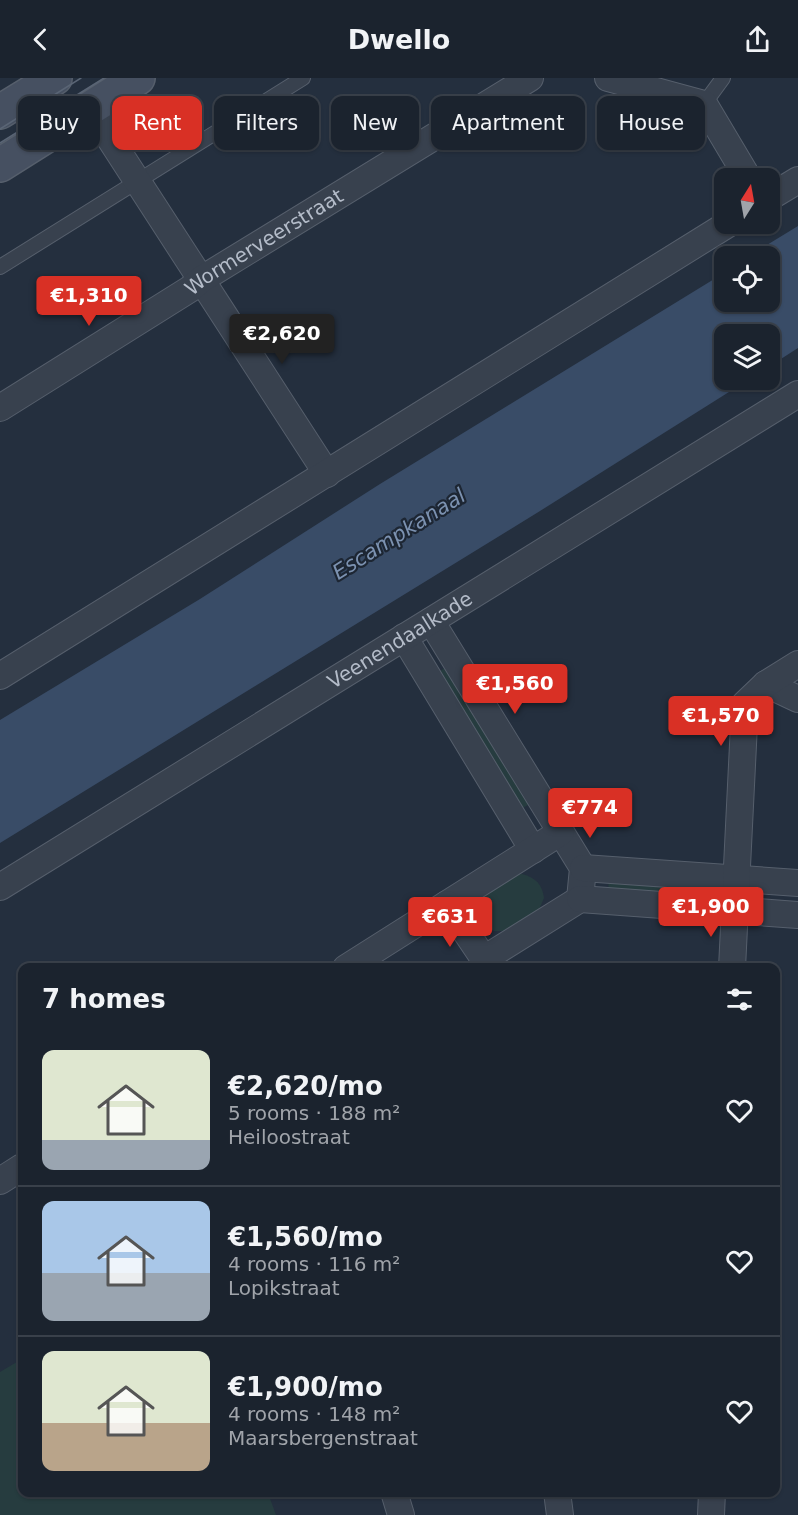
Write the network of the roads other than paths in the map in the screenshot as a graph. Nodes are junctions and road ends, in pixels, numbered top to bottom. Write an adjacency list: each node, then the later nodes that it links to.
1 (55, 78): 11 (street)
2 (138, 78): 8 (street)
3 (303, 78): 17 (lane)
4 (530, 78): 21 (street, Wormerveerstraat)
5 (608, 78): 7 (street)
6 (723, 78): 9 (lane)
7 (674, 96)
8 (100, 102)
9 (705, 103)
10 (705, 106): 15 (street)
11 (0, 112)
12 (100, 124): 17 (street)
13 (24, 150): 14 (street)
14 (0, 165)
15 (741, 168)
16 (798, 180): 18 (street)
17 (137, 182): 20 (lane); 21 (street)
18 (780, 191)
19 (714, 233): 24 (street)
20 (0, 267)
21 (202, 279): 23 (street, Wormerveerstraat); 24 (street)
22 (798, 394): 25 (street, Veenendaalkade)
23 (0, 408)
24 (327, 474): 28 (street)
25 (431, 621): 26 (street, Veenendaalkade); 31 (street)
26 (404, 637): 32 (street); 36 (street, Veenendaalkade)
27 (798, 664): 29 (street)
28 (0, 676)
29 (766, 684): 30 (street); 34 (street)
30 (798, 699)
31 (561, 832): 32 (street); 33 (street)
32 (533, 850): 38 (street)
33 (583, 868): 34 (street); 37 (street)
34 (737, 879): 35 (street); 39 (street)
35 (798, 884)
36 (0, 887)
37 (580, 899): 39 (street); 42 (street)
38 (447, 904): 41 (street); 42 (street)
39 (734, 910): 40 (street); 43 (street)
40 (798, 915)
41 (354, 963)
42 (484, 963)
43 (732, 963)
44 (18, 1169): 45 (street)
45 (0, 1180)
46 (396, 1497): 49 (street)
47 (558, 1497): 50 (street)
48 (712, 1497): 51 (street)
49 (401, 1515)
50 (561, 1515)
51 (711, 1515)

